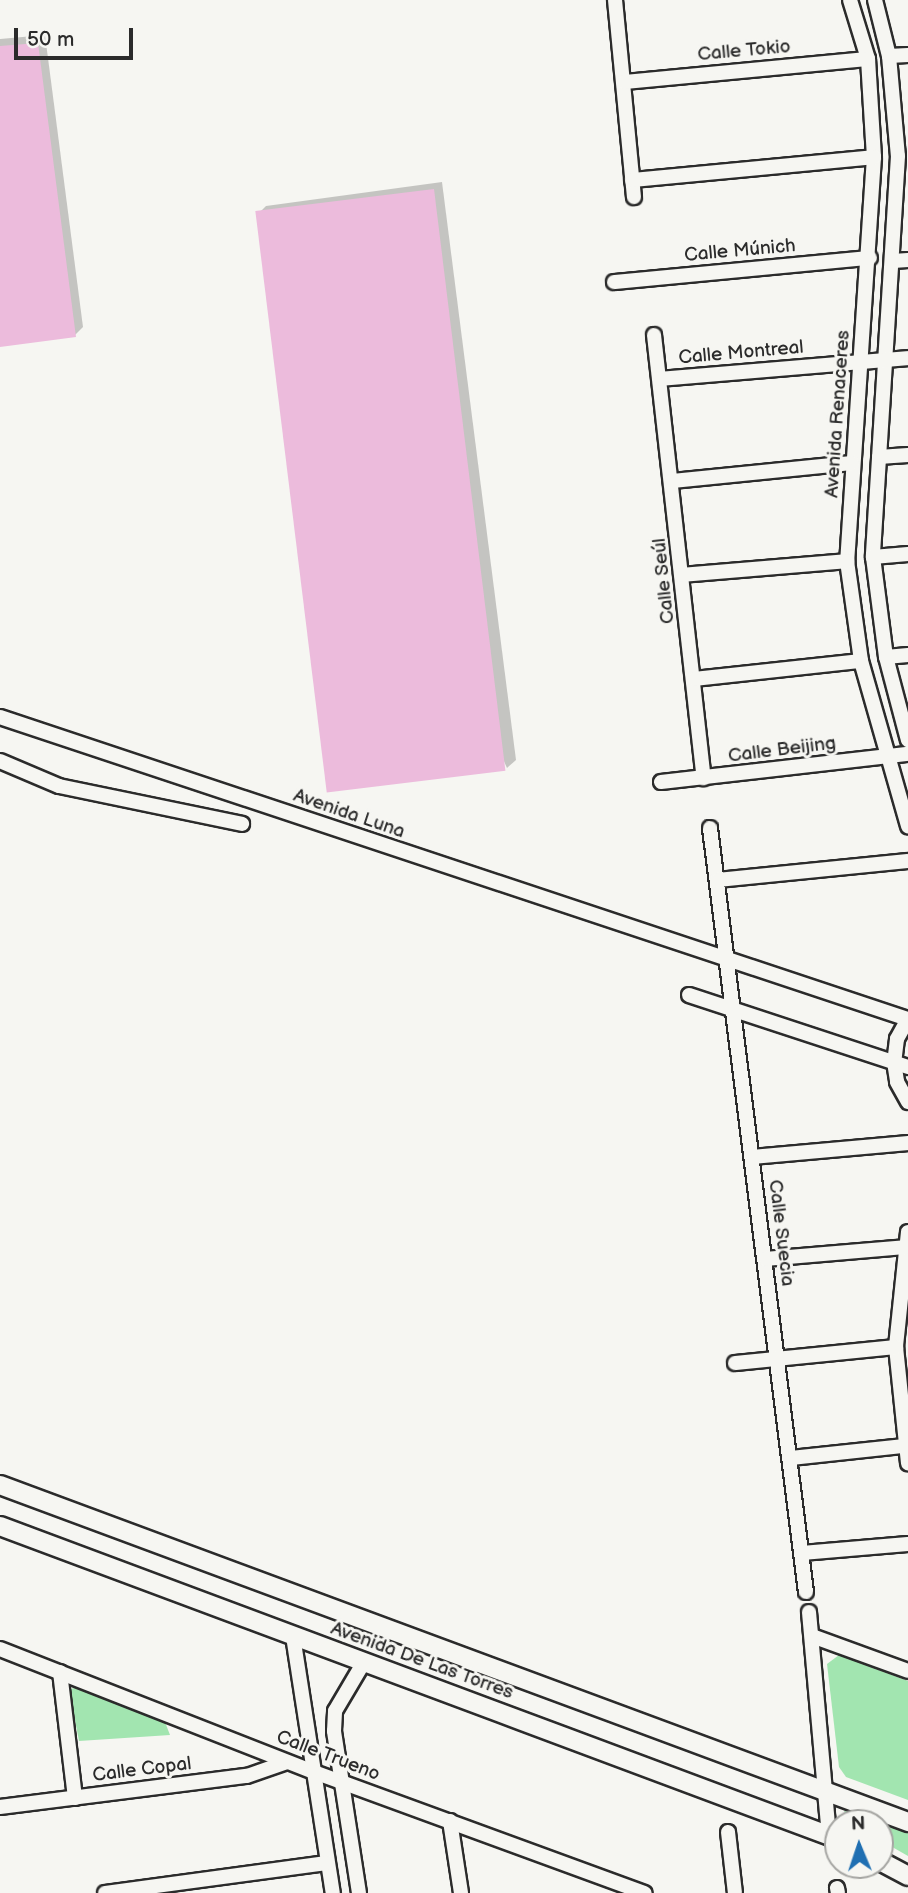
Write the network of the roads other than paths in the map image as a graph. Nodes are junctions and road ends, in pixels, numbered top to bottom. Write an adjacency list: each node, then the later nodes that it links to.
1 (615, 0): 7 (street)
2 (850, 0): 6 (street, Avenida Renaceres)
3 (875, 0): 5 (street)
4 (908, 55): 5 (street)
5 (889, 56): 8 (street)
6 (868, 59): 7 (street, Calle Tokio); 9 (street, Avenida Renaceres)
7 (624, 82): 10 (street)
8 (903, 155): 14 (street)
9 (874, 157): 10 (street); 12 (street, Avenida Renaceres)
10 (632, 180): 11 (street)
11 (634, 197)
12 (870, 258): 15 (street, Calle Múnich); 19 (street, Avenida Renaceres)
13 (908, 260): 14 (street)
14 (893, 261): 18 (street)
15 (614, 282)
16 (654, 335): 20 (street, Calle Seúl)
17 (908, 358): 18 (street, Calle Montreal)
18 (887, 360): 19 (street, Calle Montreal); 22 (street)
19 (860, 362): 20 (street, Calle Montreal); 23 (street, Avenida Renaceres)
20 (660, 379): 24 (street, Calle Seúl)
21 (908, 455): 22 (street)
22 (879, 457): 26 (street)
23 (852, 463): 24 (street); 27 (street, Avenida Renaceres)
24 (672, 481): 28 (street, Calle Seúl)
25 (908, 554): 26 (street)
26 (873, 557): 30 (street)
27 (848, 561): 28 (street); 31 (street, Avenida Renaceres)
28 (682, 575): 32 (street, Calle Seúl)
29 (908, 655): 30 (street)
30 (886, 657): 34 (street)
31 (861, 661): 32 (street); 36 (street, Avenida Renaceres)
32 (694, 679): 38 (street, Calle Seúl)
33 (0, 717): 45 (street, Avenida Luna)
34 (908, 740)
35 (908, 754): 36 (street, Calle Beijing)
36 (885, 757): 38 (street, Calle Beijing); 41 (street, Avenida Renaceres)
37 (0, 761): 40 (street)
38 (704, 778): 39 (street, Calle Beijing)
39 (661, 782)
40 (242, 824)
41 (908, 826)
42 (710, 828): 44 (street, Calle Suecia)
43 (908, 861): 44 (street)
44 (717, 880): 45 (street, Calle Suecia)
45 (726, 961): 47 (street, Calle Suecia); 48 (street, Avenida Luna)
46 (689, 995): 47 (street)
47 (733, 1008): 49 (street); 52 (street, Calle Suecia)
48 (908, 1019): 49 (street)
49 (901, 1064): 50 (street)
50 (908, 1102)
51 (908, 1143): 52 (street)
52 (752, 1157): 54 (street, Calle Suecia)
53 (907, 1240): 54 (street); 55 (street)
54 (766, 1259): 56 (street, Calle Suecia)
55 (896, 1347): 56 (street); 58 (street)
56 (777, 1358): 57 (street); 59 (street, Calle Suecia)
57 (735, 1363)
58 (904, 1446): 59 (street); 60 (street)
59 (791, 1458): 64 (street, Calle Suecia)
60 (908, 1463)
61 (0, 1485): 76 (street, Avenida De Las Torres)
62 (0, 1526): 67 (street, Avenida De Las Torres)
63 (908, 1544): 64 (street)
64 (802, 1553): 65 (street, Calle Suecia)
65 (806, 1592)
66 (809, 1612): 68 (street)
67 (293, 1636): 70 (street, Avenida De Las Torres); 74 (street)
68 (812, 1636): 71 (street); 76 (street)
69 (0, 1649): 72 (street, Calle Trueno)
70 (364, 1662): 75 (street); 83 (street, Avenida De Las Torres)
71 (908, 1671)
72 (60, 1672): 73 (street, Calle Trueno); 77 (street)
73 (287, 1762): 74 (street, Calle Trueno); 77 (street, Calle Copal)
74 (314, 1772): 75 (street, Calle Trueno); 84 (street)
75 (341, 1782): 80 (street, Calle Trueno); 87 (street)
76 (825, 1791): 79 (street); 81 (street, Avenida De Las Torres)
77 (75, 1798): 78 (street, Calle Copal)
78 (0, 1807)
79 (829, 1809)
80 (450, 1821): 88 (street); 89 (street, Calle Trueno)
81 (908, 1822)
82 (728, 1832): 90 (street)
83 (824, 1832)
84 (327, 1863): 85 (street); 86 (street)
85 (105, 1893)
86 (333, 1893)
87 (359, 1893)
88 (461, 1893)
89 (645, 1893)
90 (735, 1893)

